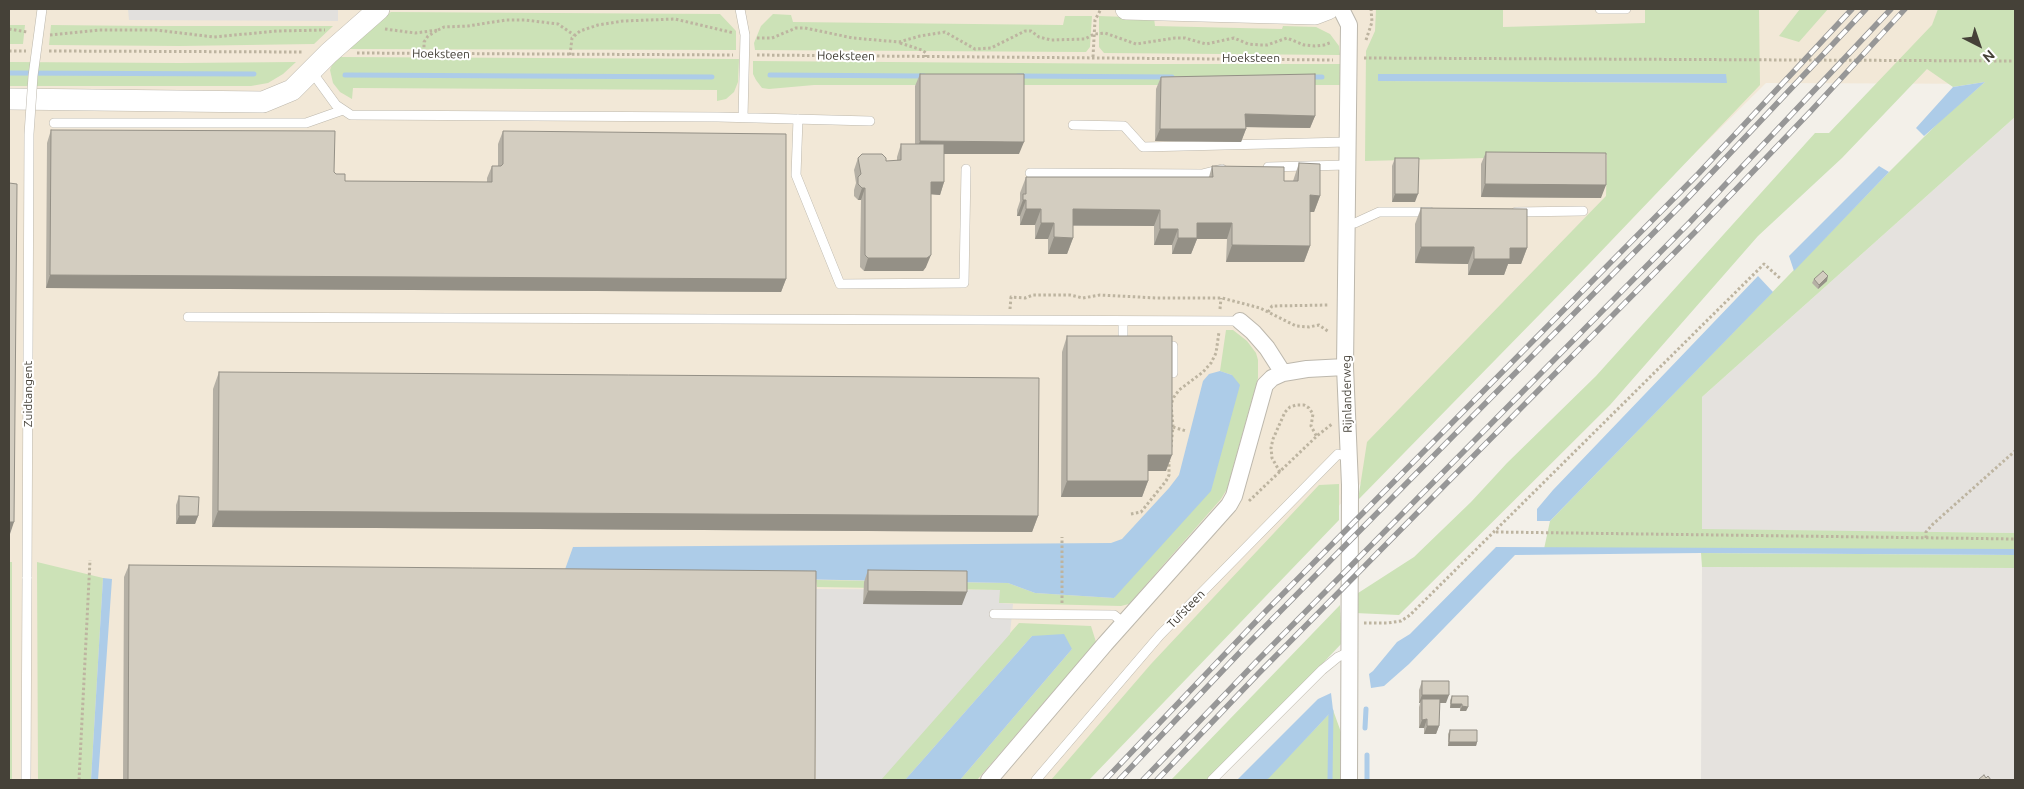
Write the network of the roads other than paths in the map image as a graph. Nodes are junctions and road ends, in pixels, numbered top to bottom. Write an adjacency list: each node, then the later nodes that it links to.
1 (42, 9): 39 (lane, Zuidtangent, bridge)
2 (379, 9): 9 (street)
3 (740, 9): 12 (lane)
4 (1126, 9): 5 (street)
5 (1328, 9)
6 (1341, 9): 17 (street, Rijnlanderweg)
7 (1600, 9): 8 (lane)
8 (1626, 9)
9 (311, 71): 10 (street); 11 (lane)
10 (9, 99)
11 (343, 110): 12 (lane); 15 (lane)
12 (743, 117): 13 (lane)
13 (798, 119): 14 (lane); 21 (lane)
14 (870, 121)
15 (54, 123)
16 (1073, 125): 17 (lane)
17 (1347, 142): 18 (street, Rijnlanderweg)
18 (1347, 165): 20 (lane); 26 (street, Rijnlanderweg)
19 (1235, 168): 22 (lane)
20 (1254, 168)
21 (966, 169)
22 (1030, 173)
23 (1583, 211): 25 (lane)
24 (1437, 212): 26 (lane)
25 (1506, 212)
26 (1347, 223): 32 (street, Rijnlanderweg)
27 (188, 317): 28 (lane)
28 (1123, 321): 29 (lane); 30 (lane)
29 (1240, 321): 34 (street)
30 (1131, 346)
31 (1148, 346): 33 (lane)
32 (1345, 367): 34 (street); 35 (street, Rijnlanderweg)
33 (1173, 373)
34 (1283, 373): 37 (street)
35 (1348, 457): 38 (street, Rijnlanderweg); 41 (lane, Tufsteen)
36 (994, 614): 37 (lane)
37 (1124, 623): 40 (street)
38 (1349, 652): 42 (lane); 43 (street, Rijnlanderweg)
39 (26, 780)
40 (990, 780)
41 (1036, 780)
42 (1212, 780)
43 (1349, 780)

